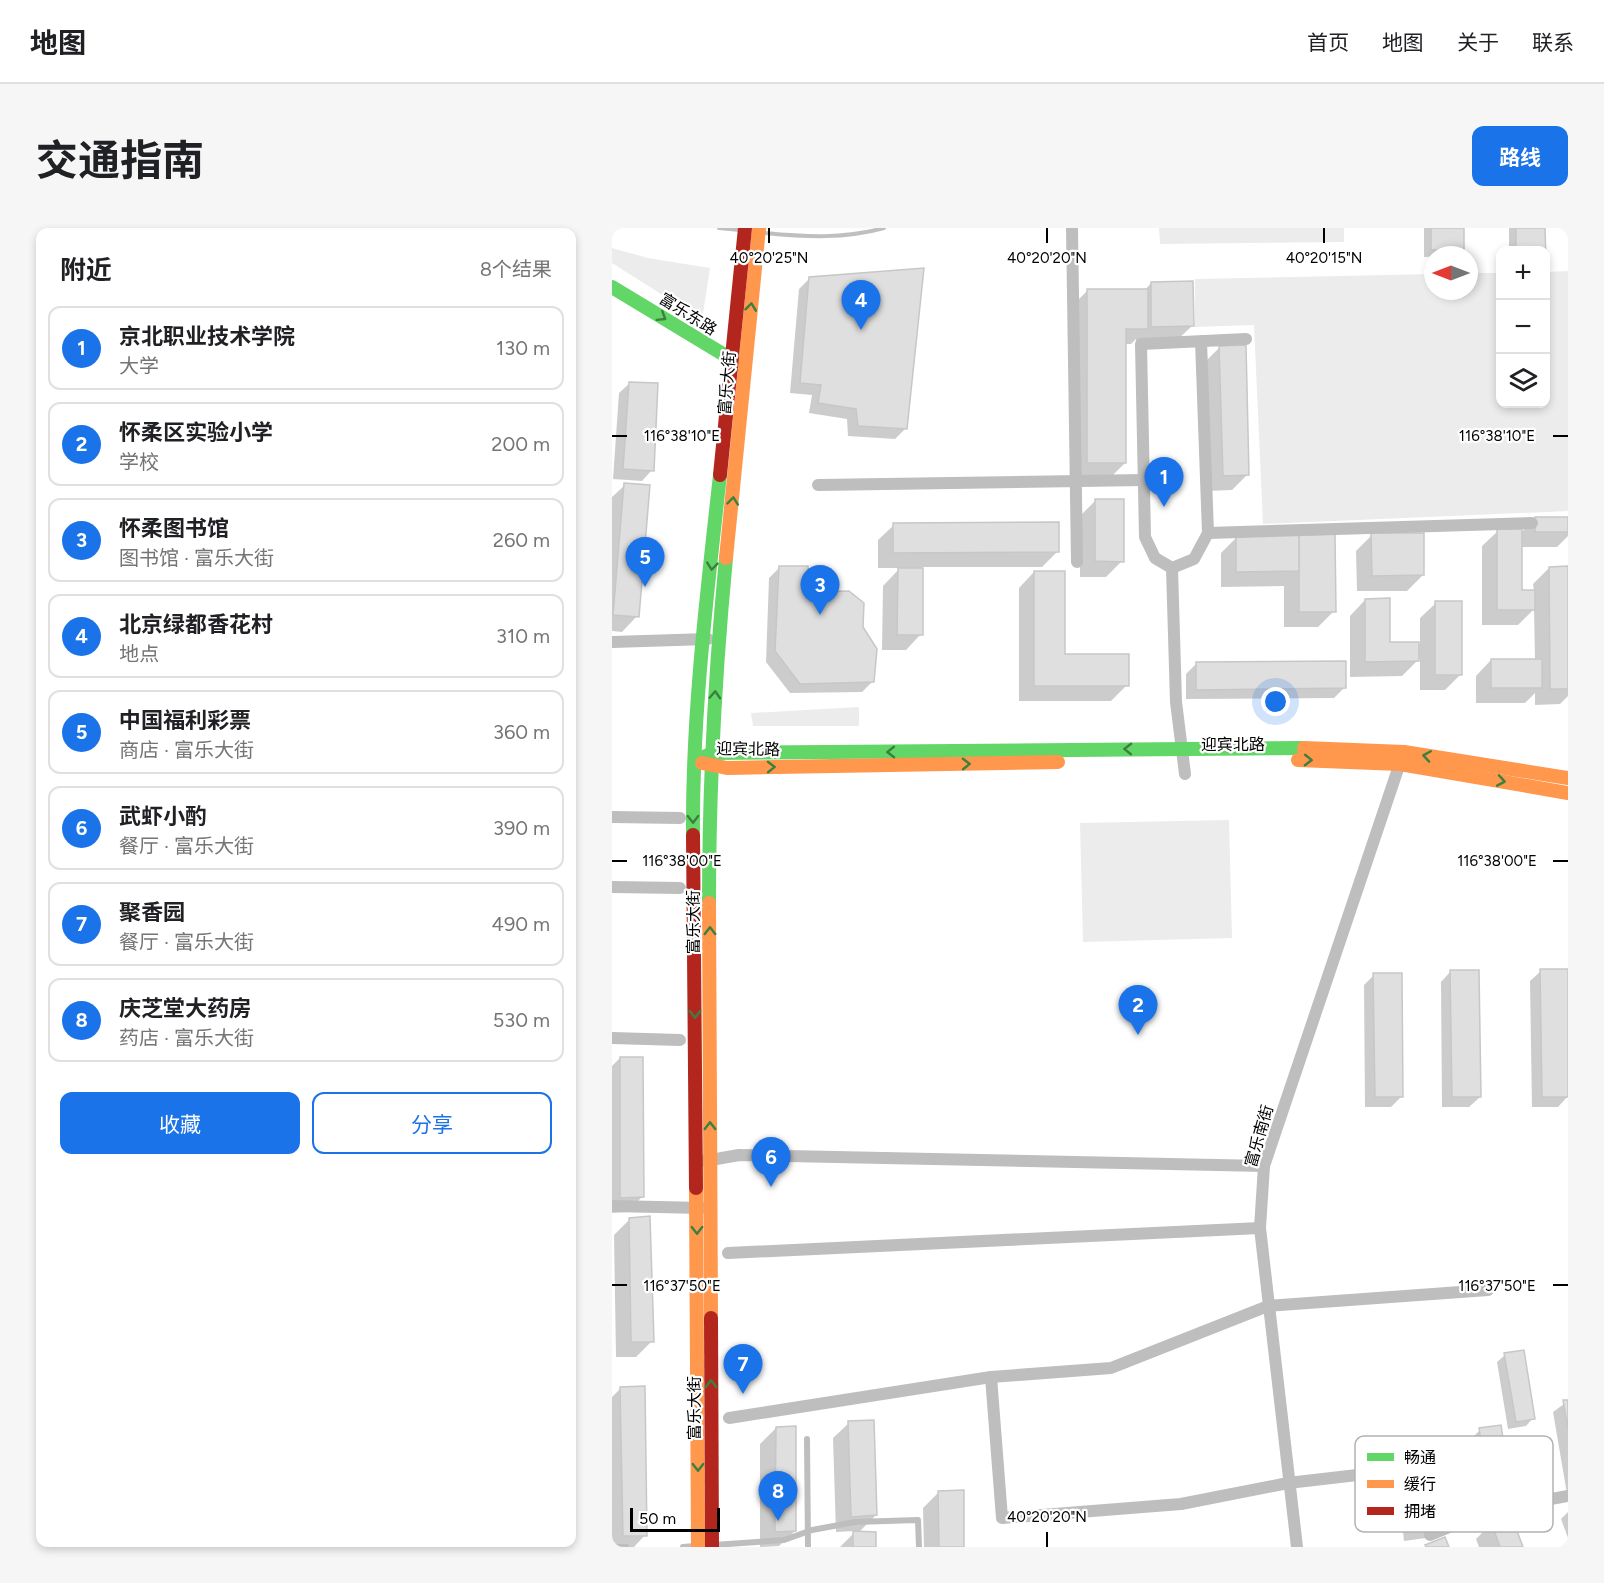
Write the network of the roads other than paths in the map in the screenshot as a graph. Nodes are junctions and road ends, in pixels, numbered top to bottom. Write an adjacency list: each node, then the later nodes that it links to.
1 (745, 228): 7 (main road, 富乐大街)
2 (759, 228): 8 (main road, 富乐大街, one-way to 2)
3 (1072, 228): 10 (street)
4 (612, 287): 7 (main road, 富乐东路, one-way to 7)
5 (1246, 339): 6 (street)
6 (1201, 341): 9 (street); 13 (street)
7 (732, 361): 8 (main road, 富乐东路); 16 (main road, 富乐大街, one-way to 16)
8 (747, 368): 17 (main road, 富乐大街, one-way to 8)
9 (1144, 480): 10 (street); 15 (street)
10 (1075, 481): 11 (street); 14 (street)
11 (818, 484)
12 (1532, 523): 13 (street)
13 (1208, 533): 15 (street)
14 (1077, 562)
15 (1172, 568): 22 (street)
16 (704, 639): 17 (street); 18 (street); 21 (main road, 富乐大街)
17 (718, 640): 20 (main road, 富乐大街, one-way to 17)
18 (612, 642)
19 (1402, 758): 22 (main road, 迎宾北路); 23 (main road, 迎宾北路, one-way to 19); 24 (main road, 迎宾北路, one-way to 24); 32 (street, 富乐南街)
20 (713, 760): 21 (main road, 迎宾北路); 22 (main road, 迎宾北路); 31 (main road, 富乐大街, one-way to 20)
21 (694, 761): 31 (main road, 富乐大街, one-way to 31)
22 (1183, 761)
23 (1568, 778)
24 (1568, 793)
25 (612, 818): 26 (street)
26 (680, 818)
27 (612, 887): 28 (street)
28 (680, 888)
29 (612, 1038): 30 (street)
30 (681, 1040)
31 (703, 1161): 32 (street); 34 (main road, 富乐大街)
32 (1264, 1166): 35 (street, 富乐南街)
33 (612, 1206): 34 (street)
34 (703, 1208): 49 (main road, 富乐大街, one-way to 49); 50 (main road, 富乐大街, one-way to 34)
35 (1260, 1227): 36 (street); 38 (street, 富乐南街)
36 (728, 1253)
37 (1488, 1290): 38 (street)
38 (1268, 1306): 39 (street); 43 (street, 富乐南街)
39 (992, 1377): 40 (street); 43 (street)
40 (729, 1418)
41 (807, 1439): 46 (lane)
42 (1355, 1475): 43 (street)
43 (1288, 1483): 56 (street, 富乐南街)
44 (1568, 1496): 45 (street)
45 (1553, 1499)
46 (807, 1532): 50 (lane); 54 (lane); 55 (lane)
47 (1435, 1532): 48 (street)
48 (1430, 1534)
49 (698, 1546): 50 (lane); 53 (lane)
50 (712, 1546)
51 (612, 1547): 52 (lane)
52 (626, 1547)
53 (683, 1547)
54 (808, 1547)
55 (919, 1547)
56 (1297, 1547)

